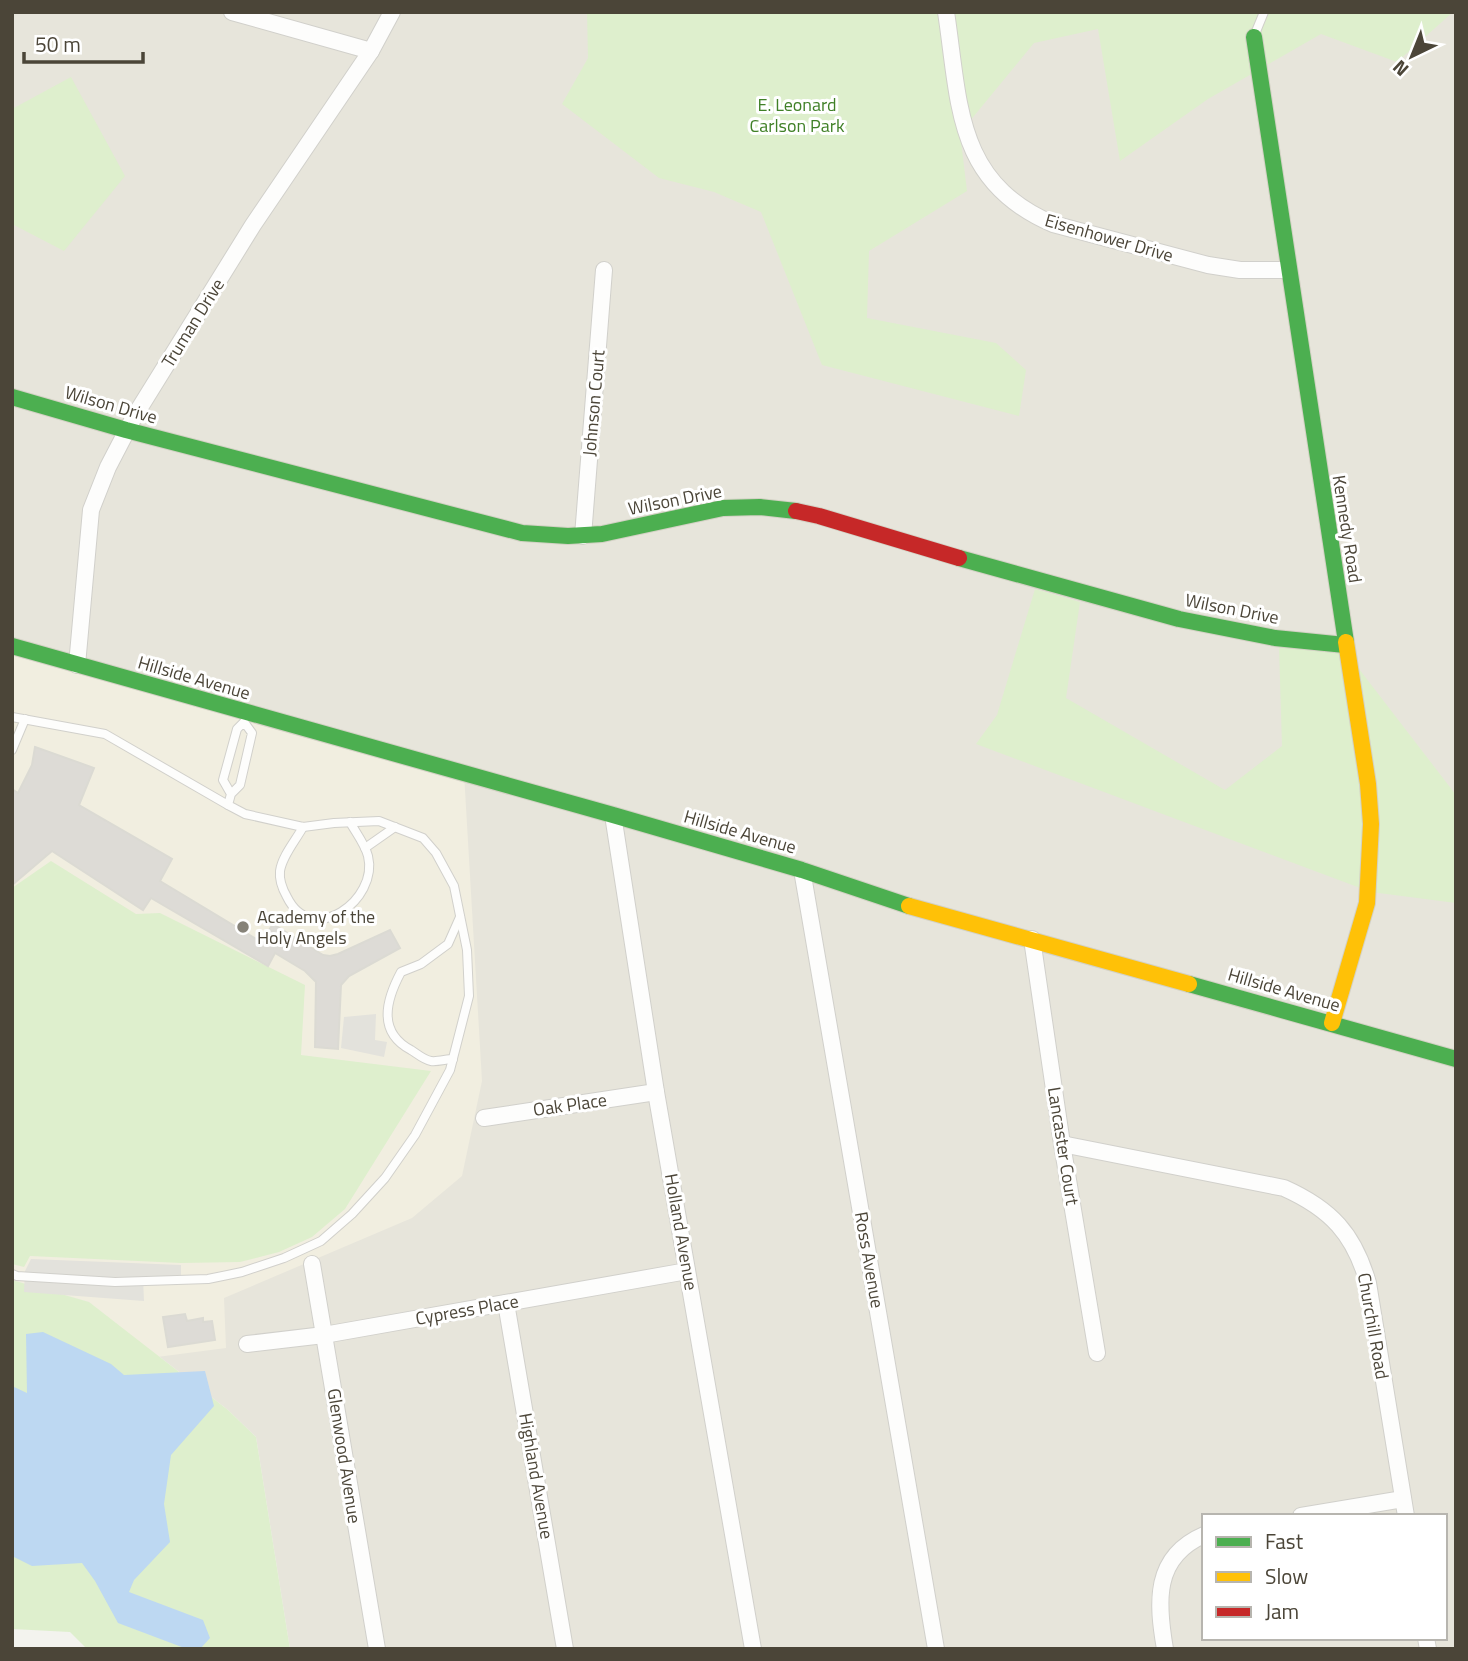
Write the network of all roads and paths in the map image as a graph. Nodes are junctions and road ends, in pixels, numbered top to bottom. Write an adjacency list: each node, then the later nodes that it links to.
1 (232, 12): 6 (street)
2 (392, 12): 6 (street, Truman Drive)
3 (946, 12): 8 (street, Eisenhower Drive)
4 (1264, 12): 5 (lane)
5 (1254, 37): 8 (street, Kennedy Road)
6 (371, 51): 10 (street, Truman Drive)
7 (604, 270): 11 (street, Johnson Court)
8 (1289, 270): 12 (street, Kennedy Road)
9 (12, 397): 10 (street, Wilson Drive)
10 (126, 430): 11 (street, Wilson Drive); 14 (street, Truman Drive)
11 (583, 536): 12 (street, Wilson Drive)
12 (1345, 645): 29 (street, Kennedy Road)
13 (12, 646): 14 (street, Hillside Avenue)
14 (77, 665): 16 (street, Hillside Avenue)
15 (12, 717): 17 (lane)
16 (245, 717): 19 (lane); 19 (lane); 21 (street, Hillside Avenue)
17 (25, 719): 18 (lane); 20 (lane)
18 (12, 750)
19 (231, 794): 20 (lane)
20 (228, 805): 23 (lane)
21 (613, 815): 26 (street, Hillside Avenue); 32 (street, Holland Avenue)
22 (350, 822): 23 (lane); 24 (lane); 25 (lane)
23 (303, 827): 25 (lane)
24 (396, 827): 25 (lane); 27 (lane)
25 (365, 848)
26 (802, 870): 28 (street, Hillside Avenue); 49 (street, Ross Avenue)
27 (461, 916): 30 (lane); 30 (lane)
28 (1032, 939): 29 (street, Hillside Avenue); 34 (street, Lancaster Court)
29 (1332, 1023): 31 (street, Hillside Avenue)
30 (453, 1059): 37 (lane)
31 (1456, 1059)
32 (656, 1092): 33 (street, Oak Place); 36 (street, Holland Avenue)
33 (484, 1118)
34 (1062, 1144): 41 (street, Lancaster Court); 42 (street, Churchill Road)
35 (312, 1264): 39 (street, Glenwood Avenue)
36 (687, 1271): 38 (street, Cypress Place); 48 (street, Holland Avenue)
37 (12, 1274)
38 (506, 1303): 39 (street, Cypress Place); 47 (street, Highland Avenue)
39 (324, 1335): 40 (street, Cypress Place); 46 (street, Glenwood Avenue)
40 (247, 1344)
41 (1097, 1353)
42 (1403, 1499): 43 (street); 44 (street, Churchill Road)
43 (1313, 1514)
44 (1406, 1514)
45 (1202, 1536): 50 (street)
46 (377, 1649)
47 (565, 1649)
48 (752, 1649)
49 (936, 1649)
50 (1165, 1649)

